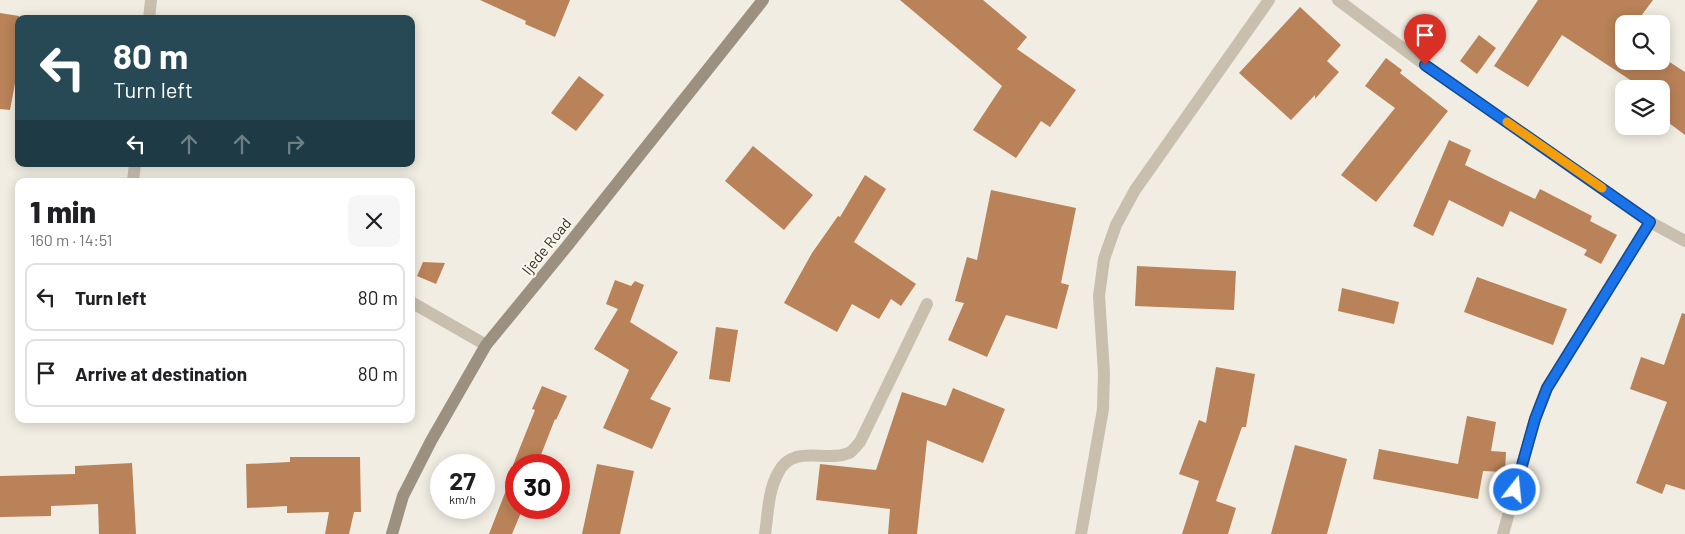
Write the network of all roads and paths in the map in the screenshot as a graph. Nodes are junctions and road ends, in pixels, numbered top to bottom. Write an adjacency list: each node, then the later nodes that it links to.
1 (151, 0): 5 (street)
2 (762, 0): 10 (main road, Ijede Road)
3 (1269, 0): 13 (street)
4 (1338, 0): 6 (street)
5 (149, 15)
6 (1650, 222): 7 (street); 14 (street)
7 (1685, 241)
8 (415, 304): 10 (street)
9 (927, 304): 12 (street)
10 (486, 345): 11 (main road, Ijede Road)
11 (392, 534)
12 (765, 534)
13 (1082, 534)
14 (1503, 534)

